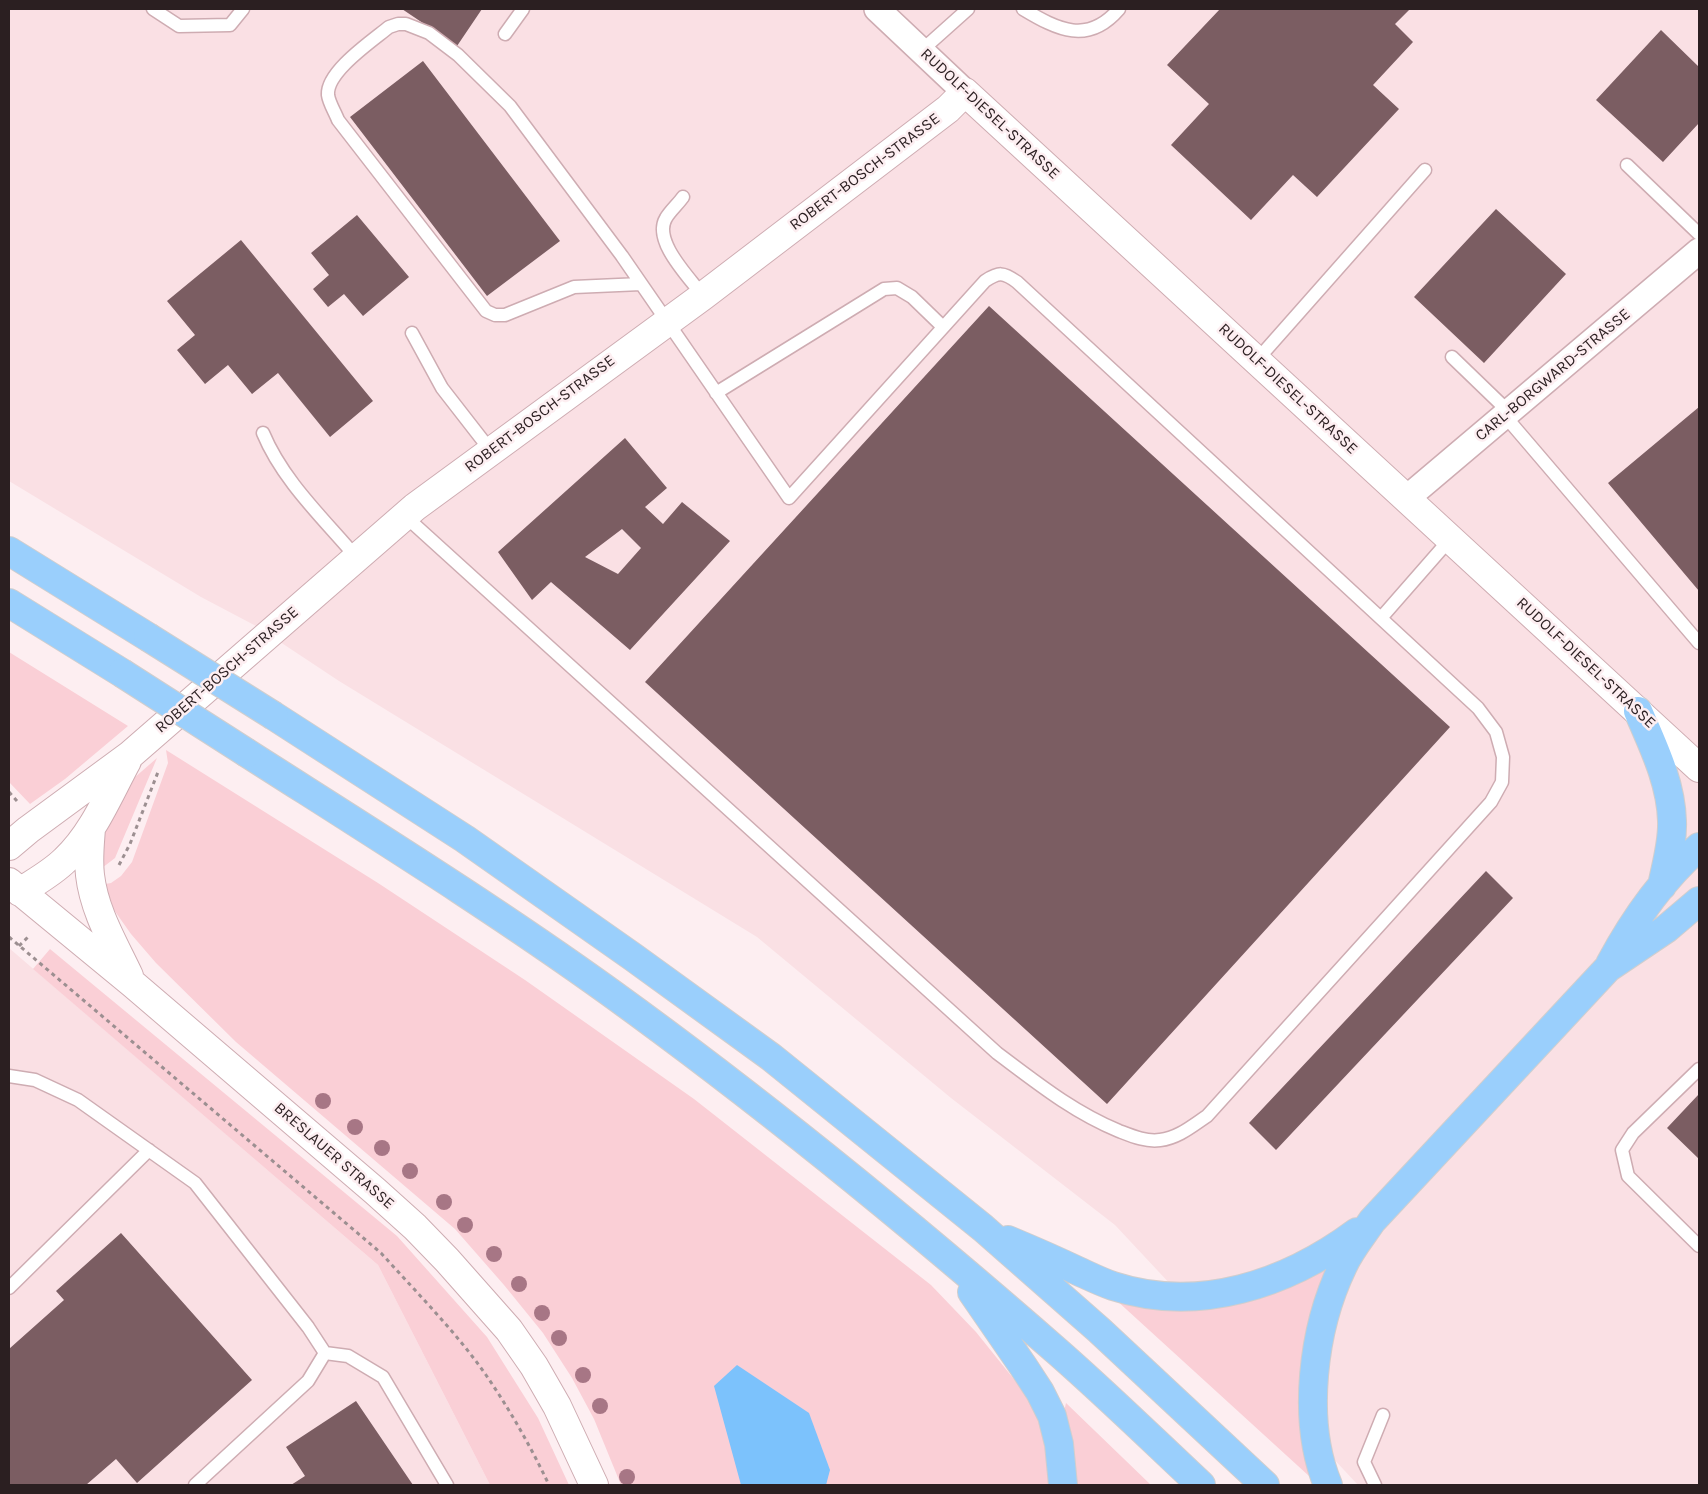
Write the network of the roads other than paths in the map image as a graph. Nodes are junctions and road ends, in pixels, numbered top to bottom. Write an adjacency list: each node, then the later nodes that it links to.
1 (153, 9): 2 (lane)
2 (243, 9)
3 (523, 9): 8 (lane)
4 (876, 9): 9 (street, RUDOLF-DIESEL-STRASSE)
5 (968, 9): 9 (lane)
6 (1023, 9): 7 (lane)
7 (1120, 9)
8 (505, 34)
9 (920, 51): 10 (street, RUDOLF-DIESEL-STRASSE)
10 (965, 92): 17 (street, ROBERT-BOSCH-STRASSE); 22 (street, RUDOLF-DIESEL-STRASSE)
11 (1627, 165): 14 (lane)
12 (1425, 170): 22 (lane)
13 (683, 197): 17 (lane)
14 (1699, 234)
15 (1699, 250): 24 (street, CARL-BORGWARD-STRASSE)
16 (641, 284): 16 (lane); 18 (lane)
17 (703, 296): 18 (street, ROBERT-BOSCH-STRASSE)
18 (667, 322): 23 (lane); 26 (street, ROBERT-BOSCH-STRASSE)
19 (943, 327): 23 (lane); 23 (lane); 33 (lane)
20 (412, 333): 26 (lane)
21 (1452, 356): 24 (lane)
22 (1257, 360): 27 (street, RUDOLF-DIESEL-STRASSE)
23 (716, 392)
24 (1507, 414): 27 (street, CARL-BORGWARD-STRASSE); 34 (lane)
25 (263, 433): 31 (lane)
26 (491, 451): 28 (street, ROBERT-BOSCH-STRASSE)
27 (1407, 498): 29 (street, RUDOLF-DIESEL-STRASSE)
28 (405, 516): 31 (street, ROBERT-BOSCH-STRASSE); 33 (lane)
29 (1451, 538): 33 (lane); 35 (street, RUDOLF-DIESEL-STRASSE)
30 (9, 550): 50 (highway, bridge)
31 (356, 557): 36 (street, ROBERT-BOSCH-STRASSE)
32 (9, 603): 52 (highway, bridge)
33 (1381, 618)
34 (1699, 643)
35 (1638, 711): 37 (street, RUDOLF-DIESEL-STRASSE); 41 (highway)
36 (130, 755): 38 (street, ROBERT-BOSCH-STRASSE); 39 (street, ROBERT-BOSCH-STRASSE)
37 (1699, 768)
38 (91, 828): 42 (street, ROBERT-BOSCH-STRASSE); 45 (street)
39 (9, 846)
40 (1699, 847): 41 (highway)
41 (1662, 886): 44 (highway)
42 (14, 887): 45 (street, BRESLAUER STRASSE)
43 (1699, 902): 44 (highway)
44 (1608, 968): 49 (highway)
45 (133, 984): 58 (street, BRESLAUER STRASSE)
46 (1699, 1069): 51 (lane)
47 (9, 1076): 48 (lane)
48 (149, 1150): 53 (lane); 54 (lane)
49 (1372, 1221): 50 (highway); 62 (highway)
50 (983, 1228): 61 (highway)
51 (1699, 1246)
52 (951, 1262): 59 (highway); 60 (highway)
53 (9, 1288)
54 (326, 1353): 56 (lane); 57 (lane)
55 (1383, 1415): 63 (lane)
56 (195, 1485)
57 (447, 1485)
58 (594, 1485)
59 (1063, 1485)
60 (1201, 1485)
61 (1265, 1485)
62 (1328, 1485)
63 (1375, 1485)

